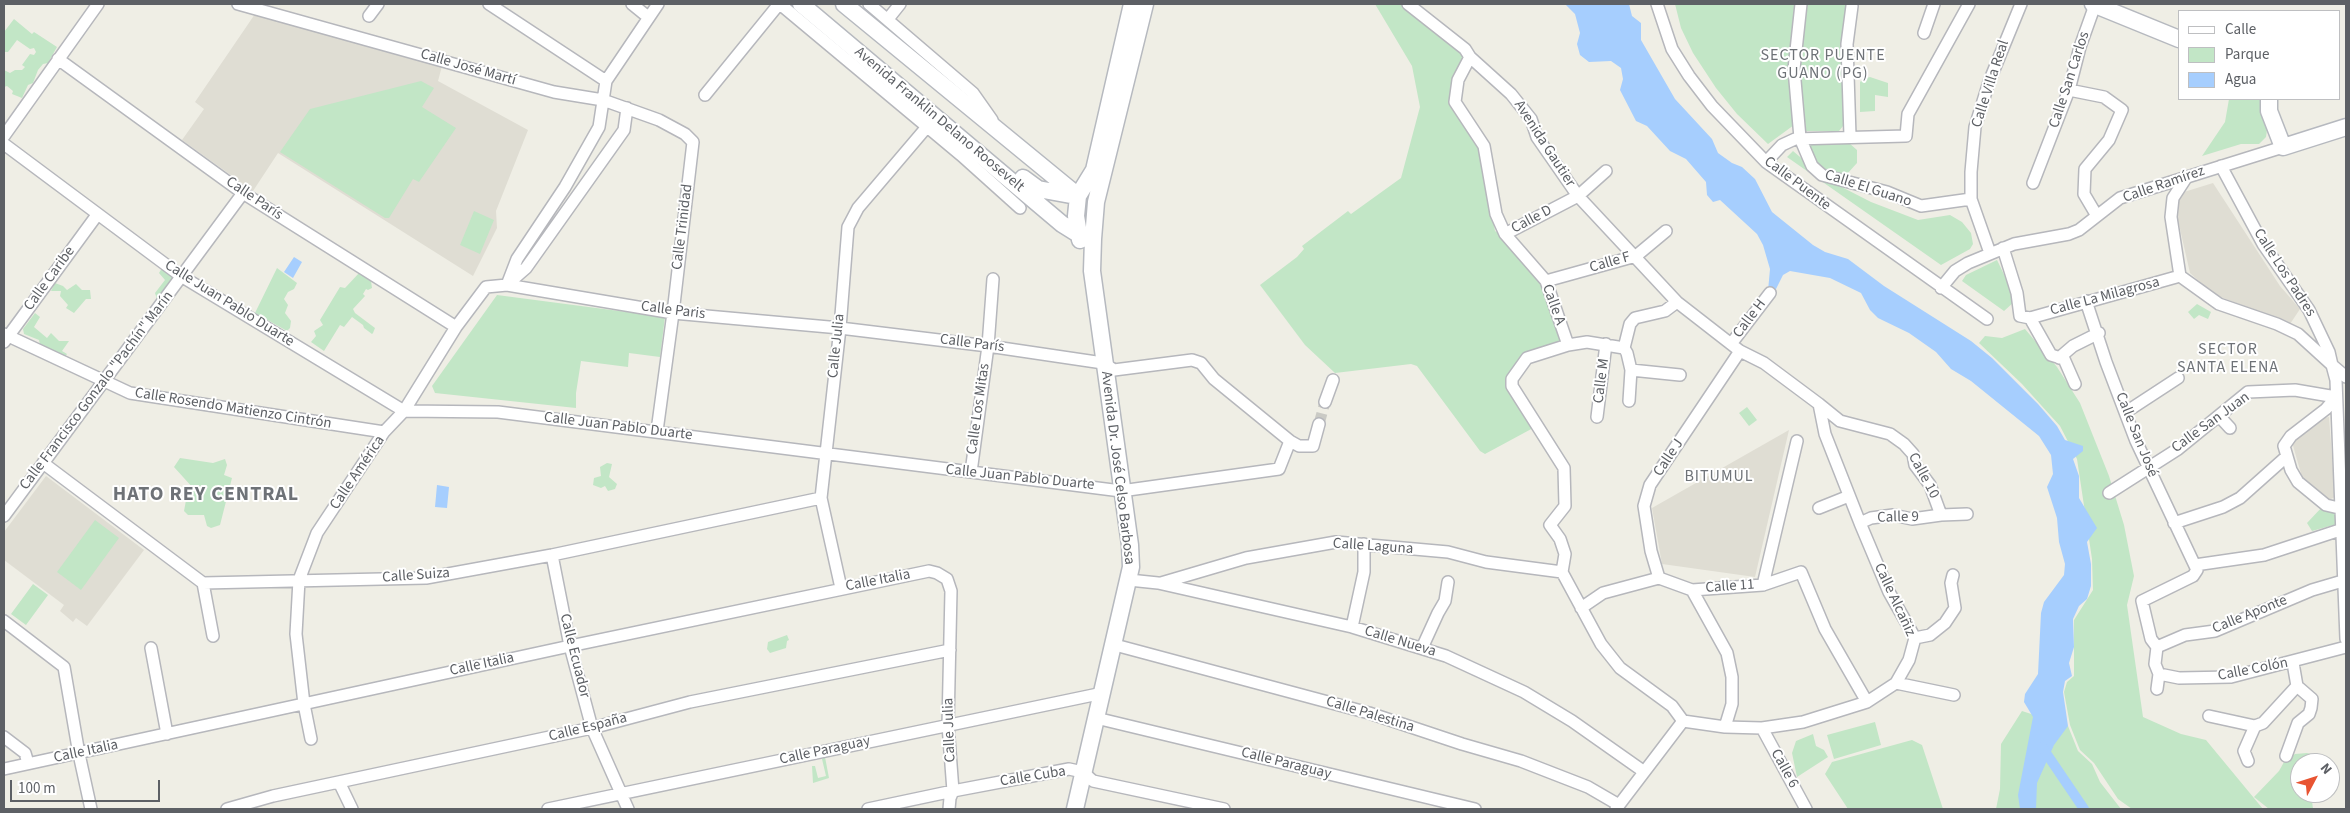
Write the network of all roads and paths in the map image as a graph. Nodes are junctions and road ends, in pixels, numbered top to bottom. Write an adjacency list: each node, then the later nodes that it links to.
1 (98, 4): 28 (street)
2 (238, 4): 32 (street, Calle José Martí)
3 (378, 4): 22 (street)
4 (489, 4): 29 (street)
5 (632, 4): 23 (street)
6 (658, 4): 23 (street)
7 (780, 4): 31 (street); 36 (street)
8 (801, 4): 44 (main road, Avenida Franklin Delano Roosevelt)
9 (844, 4): 37 (main road, Avenida Franklin Delano Roosevelt)
10 (869, 4): 24 (street)
11 (900, 4): 24 (street)
12 (1145, 4): 54 (main road, Avenida Dr. José Celso Barbosa)
13 (1408, 4): 27 (street, Avenida Gautier)
14 (1657, 4): 45 (street, Calle Puente)
15 (1801, 4): 40 (street, Calle El Guano)
16 (1934, 4): 25 (street)
17 (1969, 4): 39 (street)
18 (2021, 4): 53 (street, Calle Villa Real)
19 (2094, 5): 26 (main road); 30 (street, Calle San Carlos)
20 (1852, 6): 39 (street)
21 (1130, 7): 51 (main road, Avenida Dr. José Celso Barbosa)
22 (369, 16)
23 (648, 17): 29 (street)
24 (888, 19): 37 (street)
25 (1924, 33)
26 (2178, 39)
27 (1470, 57): 52 (street, Avenida Gautier); 60 (street, Calle A)
28 (58, 59): 38 (street); 50 (street, Calle París)
29 (606, 81): 32 (street)
30 (2069, 90): 49 (street, Calle San Carlos); 57 (street)
31 (705, 95)
32 (603, 100): 34 (street, Calle José Martí); 69 (street)
33 (2269, 100): 43 (main road)
34 (628, 108): 41 (street, Calle José Martí); 69 (street, Calle América)
35 (2346, 127): 43 (main road, Calle Ramírez)
36 (926, 128): 44 (street); 78 (street, Calle Julia)
37 (1001, 134): 51 (main road, Avenida Franklin Delano Roosevelt)
38 (4, 136)
39 (1850, 136): 40 (street)
40 (1800, 138): 45 (street); 53 (street, Calle El Guano)
41 (693, 142): 74 (street, Calle Trinidad)
42 (4, 144): 56 (street, Calle Juan Pablo Duarte)
43 (2283, 147): 46 (street, Calle Ramírez)
44 (966, 150): 51 (main road); 55 (street); 59 (main road, Avenida Franklin Delano Roosevelt)
45 (1766, 162): 70 (street, Calle Puente)
46 (2221, 166): 48 (street, Calle Ramírez); 79 (street, Calle Los Padres)
47 (1606, 171): 52 (street, Calle D)
48 (2186, 178): 57 (street, Calle Ramírez); 66 (street)
49 (2033, 183)
50 (243, 193): 65 (street, Calle Francisco Gonzalo "Pachín" Marín); 77 (street, Calle París)
51 (1078, 196): 54 (main road); 59 (main road, Avenida Dr. José Celso Barbosa)
52 (1578, 196): 60 (street, Calle D); 63 (street, Avenida Gautier)
53 (1971, 198): 62 (street, Calle Villa Real)
54 (1096, 202): 64 (main road, Avenida Dr. José Celso Barbosa)
55 (1020, 208)
56 (97, 215): 65 (street, Calle Juan Pablo Duarte); 81 (street, Calle Caribe)
57 (2097, 216): 61 (street, Calle Ramírez)
58 (1666, 231): 63 (street, Calle F)
59 (1078, 234): 64 (main road, Avenida Dr. José Celso Barbosa)
60 (1505, 234): 68 (street, Calle A)
61 (2002, 248): 62 (street, Calle Ramírez); 75 (street)
62 (1990, 253): 70 (street, Calle Ramírez)
63 (1636, 256): 68 (street, Calle F); 73 (street, Avenida Gautier)
64 (1092, 271): 89 (main road, Avenida Dr. José Celso Barbosa)
65 (182, 276): 96 (street, Calle Francisco Gonzalo "Pachín" Marín); 102 (street, Calle Juan Pablo Duarte)
66 (2180, 276): 72 (street, Calle La Milagrosa); 82 (street)
67 (993, 279): 85 (street, Calle Los Mitas)
68 (1546, 281): 84 (street, Calle A)
69 (507, 285): 74 (street, Calle Paris); 77 (street, Calle América)
70 (1941, 288): 76 (street, Calle Puente)
71 (1770, 293): 87 (street, Calle H)
72 (2086, 301): 75 (street, Calle La Milagrosa); 80 (street, Calle San José)
73 (1677, 302): 86 (street); 87 (street, Avenida Gautier)
74 (673, 312): 78 (street, Calle Paris); 108 (street)
75 (2030, 318): 88 (street)
76 (1987, 319)
77 (456, 327): 102 (street, Calle América)
78 (840, 328): 85 (street, Calle París); 112 (street, Calle Julia)
79 (2318, 328): 82 (street); 90 (street, Calle Los Padres)
80 (2099, 333): 88 (street); 103 (street, Calle San José)
81 (5, 338): 96 (street, Calle Rosendo Matienzo Cintrón)
82 (2306, 340): 90 (street)
83 (1606, 344): 84 (street); 86 (street); 105 (street, Calle M)
84 (1568, 345): 132 (street, Calle A)
85 (988, 346): 89 (street, Calle París); 116 (street, Calle Los Mitas)
86 (1624, 348): 91 (street)
87 (1736, 348): 101 (street); 134 (street, Calle J)
88 (2060, 358): 97 (street)
89 (1103, 362): 110 (street, Calle París); 117 (main road, Avenida Dr. José Celso Barbosa)
90 (2332, 365): 93 (street, Calle Los Padres); 98 (street)
91 (1631, 370): 92 (street); 99 (street)
92 (1680, 375)
93 (2346, 377)
94 (2178, 378): 103 (street)
95 (1333, 380): 100 (street)
96 (104, 383): 109 (street, Calle Rosendo Matienzo Cintrón); 114 (street, Calle Francisco Gonzalo "Pachín" Marín)
97 (2075, 384)
98 (2336, 397): 104 (street, Calle San Juan); 113 (street); 122 (street)
99 (1629, 401)
100 (1325, 402)
101 (1819, 404): 119 (street, Calle Alcañiz); 124 (street, Calle 10)
102 (404, 411): 108 (street, Calle Juan Pablo Duarte); 109 (street, Calle América)
103 (2126, 412): 115 (street, Calle San José)
104 (2219, 416): 107 (street); 115 (street, Calle San Juan)
105 (1597, 417)
106 (1318, 424): 110 (street)
107 (2230, 428)
108 (657, 431): 112 (street, Calle Juan Pablo Duarte)
109 (384, 432): 135 (street, Calle América)
110 (1290, 441): 117 (street, Calle Juan Pablo Duarte)
111 (1796, 442): 141 (street)
112 (825, 455): 116 (street, Calle Juan Pablo Duarte); 120 (street, Calle Julia)
113 (2286, 457): 122 (street); 127 (street)
114 (43, 463): 125 (street, Calle Francisco Gonzalo "Pachín" Marín); 139 (street)
115 (2148, 466): 118 (street, Calle San Juan); 127 (street, Calle San José)
116 (971, 472): 117 (street, Calle Juan Pablo Duarte)
117 (1122, 491): 136 (main road, Avenida Dr. José Celso Barbosa)
118 (2109, 493)
119 (1849, 496): 121 (street); 126 (street, Calle Alcañiz)
120 (821, 498): 130 (street, Calle Suiza); 142 (street, Calle Julia)
121 (1819, 508)
122 (2343, 509): 128 (street)
123 (1967, 514): 124 (street, Calle 9)
124 (1941, 515): 126 (street, Calle 9)
125 (4, 516)
126 (1860, 523): 150 (street, Calle Alcañiz)
127 (2174, 523): 131 (street, Calle San José)
128 (2344, 524): 131 (street); 137 (street)
129 (1364, 544): 132 (street, Calle Laguna); 140 (street, Calle Laguna); 147 (street)
130 (552, 555): 135 (street, Calle Suiza); 153 (street, Calle Ecuador)
131 (2195, 565): 154 (street)
132 (1562, 572): 145 (street)
133 (1953, 576): 150 (street)
134 (1659, 578): 143 (street, Calle 11); 145 (street)
135 (298, 580): 139 (street, Calle Suiza); 167 (street, Calle América)
136 (1129, 580): 140 (street, Calle Nueva); 152 (main road, Avenida Dr. José Celso Barbosa)
137 (2345, 580): 148 (street); 154 (street, Calle Aponte)
138 (1448, 582): 157 (street)
139 (203, 583): 149 (street)
140 (1158, 583): 147 (street, Calle Nueva)
141 (1763, 585): 143 (street, Calle 11); 166 (street, Calle 11)
142 (841, 588): 144 (street, Calle Italia); 153 (street, Calle Italia)
143 (1692, 590): 174 (street)
144 (951, 591): 158 (street, Calle Julia)
145 (1581, 608): 170 (street)
146 (4, 621): 179 (street)
147 (1352, 627): 157 (street, Calle Nueva)
148 (2346, 627): 151 (street)
149 (213, 636)
150 (1915, 638): 161 (street, Calle Alcañiz)
151 (2346, 639)
152 (1115, 645): 164 (main road, Avenida Dr. José Celso Barbosa); 189 (street, Calle Palestina)
153 (570, 646): 167 (street, Calle Italia); 173 (street, Calle Ecuador)
154 (2157, 647): 160 (street)
155 (2346, 647): 159 (street, Calle Colón)
156 (151, 648): 176 (street)
157 (1422, 648): 184 (street, Calle Nueva)
158 (950, 650): 171 (street, Calle Julia); 173 (street, Calle España)
159 (2293, 663): 160 (street, Calle Colón); 162 (street)
160 (2159, 674): 163 (street)
161 (1896, 683): 165 (street); 166 (street, Calle Alcañiz)
162 (2297, 686): 172 (street); 180 (street)
163 (2157, 689)
164 (1103, 693): 169 (main road, Avenida Dr. José Celso Barbosa); 171 (street, Calle Paraguay)
165 (1954, 695)
166 (1867, 702): 175 (street, Calle Alcañiz)
167 (304, 704): 176 (street, Calle Italia); 178 (street, Calle América)
168 (2209, 716): 172 (street)
169 (1096, 718): 185 (main road, Avenida Dr. José Celso Barbosa); 200 (street, Calle Paraguay)
170 (1683, 721): 174 (street, Calle Alcañiz); 184 (street)
171 (948, 725): 187 (street, Calle Julia); 188 (street, Calle Paraguay)
172 (2254, 726): 181 (street)
173 (592, 728): 186 (street, Calle España); 188 (street, Calle Ecuador)
174 (1725, 728): 175 (street, Calle Alcañiz)
175 (1762, 728): 201 (street, Calle 6)
176 (166, 734): 179 (street, Calle Italia)
177 (4, 737): 182 (street)
178 (311, 739)
179 (79, 754): 182 (street, Calle Italia); 191 (street)
180 (2286, 756)
181 (2248, 761)
182 (28, 764): 183 (street, Calle Italia)
183 (4, 769)
184 (1643, 771): 189 (street)
185 (1084, 772): 187 (street, Calle Cuba); 198 (main road, Avenida Dr. José Celso Barbosa); 199 (street, Calle Cuba)
186 (338, 782): 192 (street, Calle España); 193 (street)
187 (953, 790): 190 (street, Calle Cuba); 197 (street, Calle Julia)
188 (621, 794): 194 (street, Calle Paraguay); 195 (street, Calle Ecuador)
189 (1617, 807)
190 (881, 808): 196 (street, Calle Cuba)
191 (91, 809)
192 (227, 809)
193 (352, 809)
194 (548, 809)
195 (628, 809)
196 (868, 809)
197 (950, 809)
198 (1075, 809)
199 (1224, 809)
200 (1475, 809)
201 (1806, 809)

